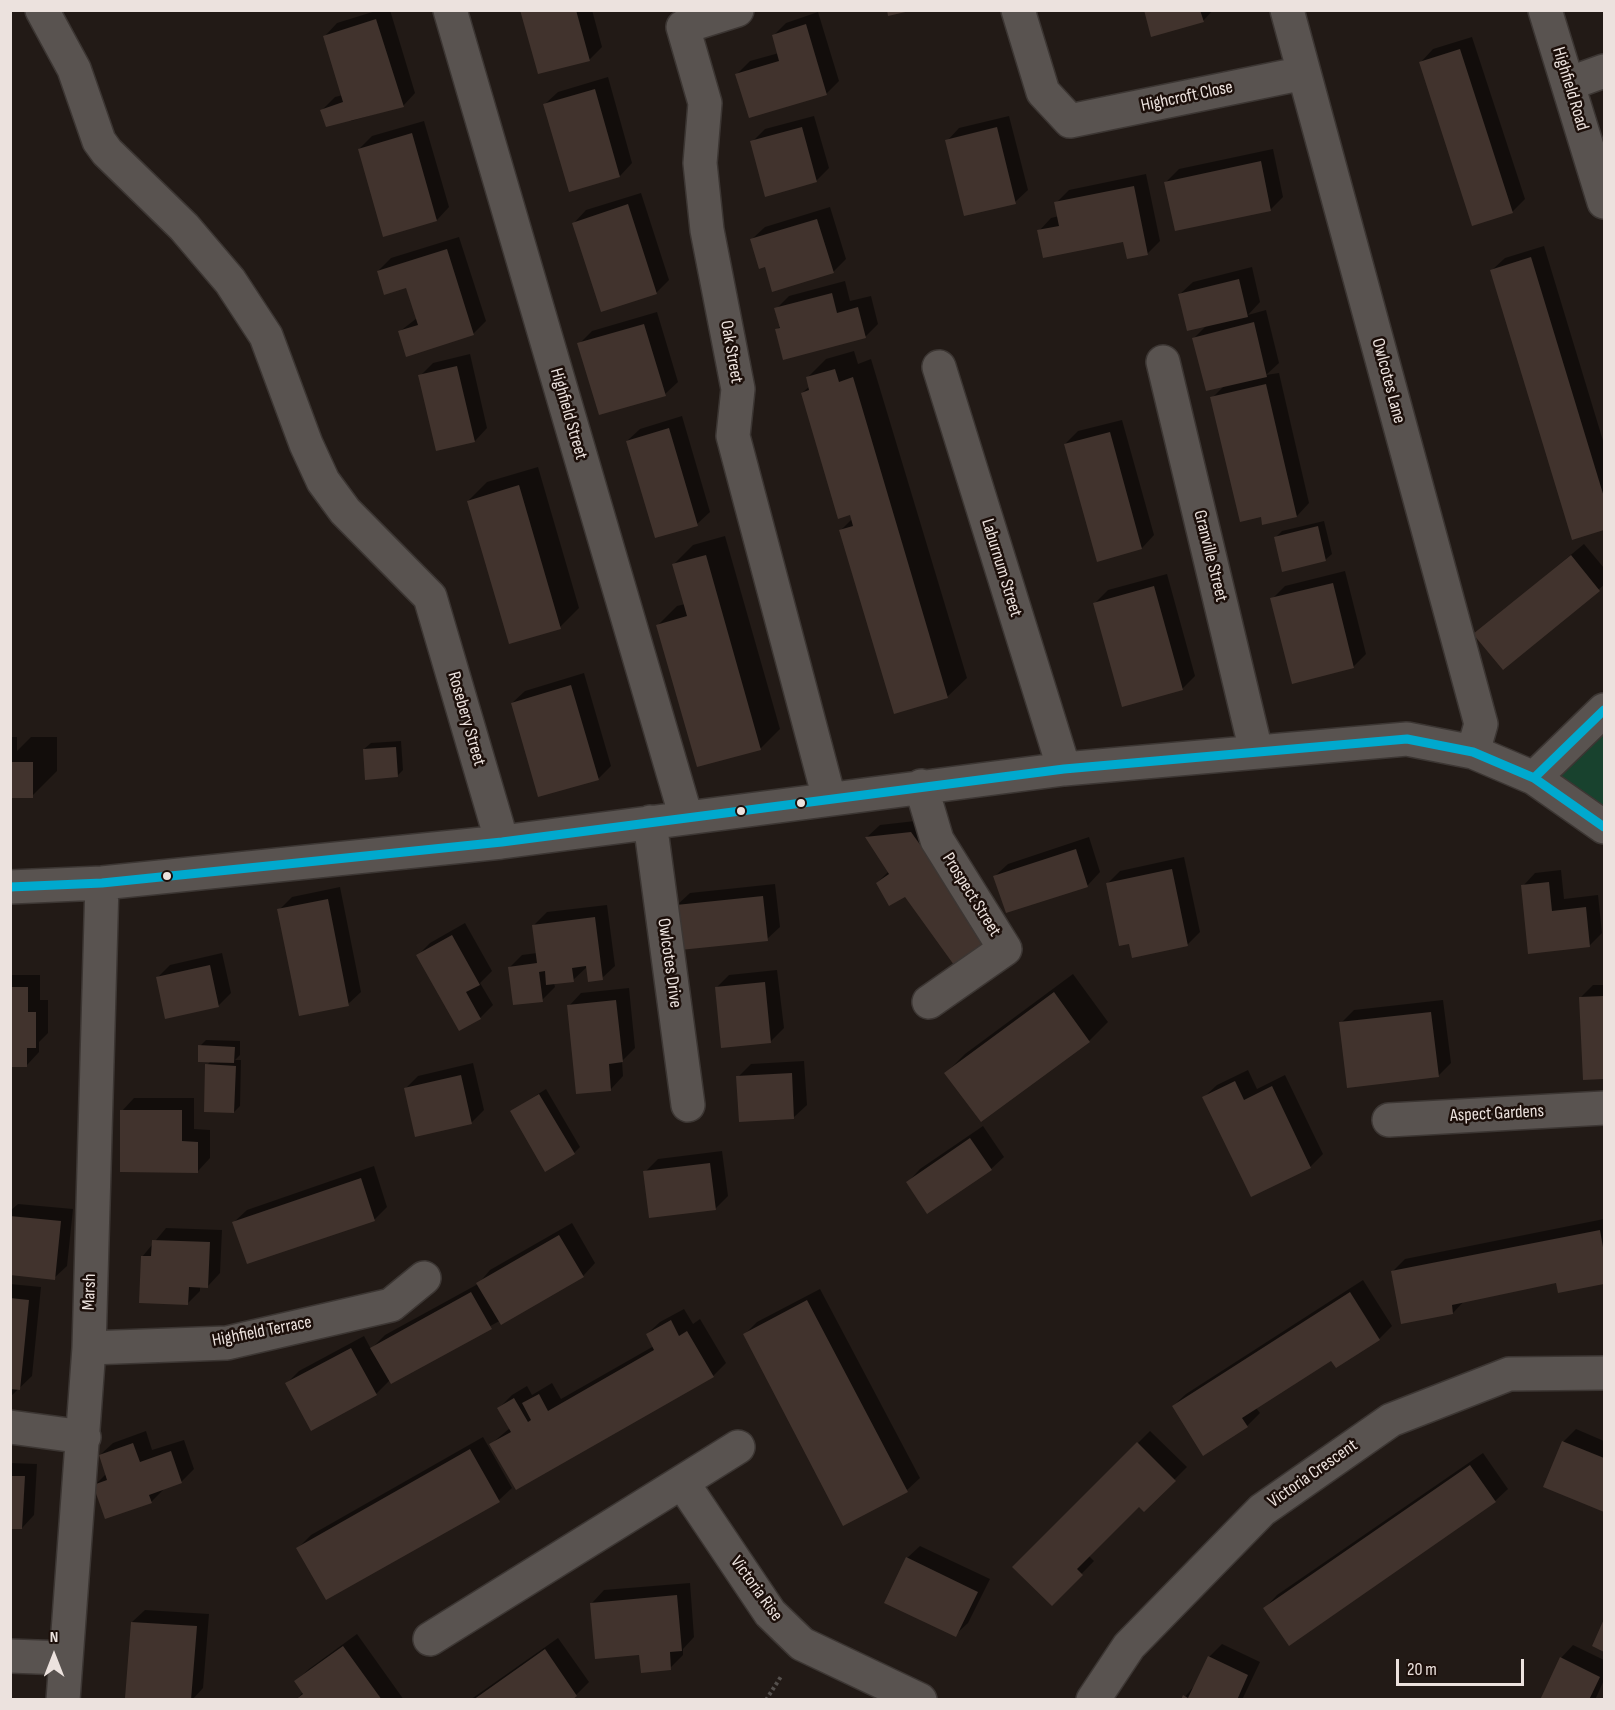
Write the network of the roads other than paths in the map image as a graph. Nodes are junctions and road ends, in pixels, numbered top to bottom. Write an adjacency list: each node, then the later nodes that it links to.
1 (42, 10): 23 (street, Rosebery Street)
2 (450, 10): 20 (street, Highfield Street)
3 (737, 10): 19 (street, Oak Street)
4 (1018, 10): 8 (street, Highcroft Close)
5 (1287, 10): 8 (street, Owlcotes Lane)
6 (1545, 10): 9 (street, Highfield Road)
7 (1605, 71): 9 (street)
8 (1305, 73): 15 (street, Owlcotes Lane)
9 (1568, 84): 10 (street, Highfield Road)
10 (1605, 202)
11 (1163, 362): 14 (street, Granville Street)
12 (939, 367): 16 (street, Laburnum Street)
13 (1605, 710): 17 (street)
14 (1256, 751): 15 (street); 16 (street)
15 (1473, 752): 17 (street)
16 (1064, 769): 18 (street)
17 (1534, 778): 22 (street)
18 (921, 786): 19 (street); 26 (street, Prospect Street)
19 (829, 798): 20 (street)
20 (686, 817): 21 (street)
21 (650, 822): 23 (street); 27 (street, Owlcotes Drive)
22 (1605, 826)
23 (502, 842): 24 (street)
24 (102, 883): 25 (street); 31 (street, Marsh)
25 (10, 887)
26 (929, 1002)
27 (688, 1105)
28 (1605, 1108): 29 (street, Aspect Gardens)
29 (1389, 1120)
30 (424, 1278): 31 (street, Highfield Terrace)
31 (89, 1348): 34 (street, Marsh)
32 (1605, 1373): 42 (street, Victoria Crescent)
33 (10, 1426): 34 (street)
34 (84, 1437): 39 (street, Marsh)
35 (738, 1447): 36 (street)
36 (682, 1482): 37 (street); 41 (street, Victoria Rise)
37 (430, 1639)
38 (10, 1656): 39 (street)
39 (64, 1658): 40 (street, Marsh)
40 (63, 1700)
41 (920, 1700)
42 (1093, 1700)

